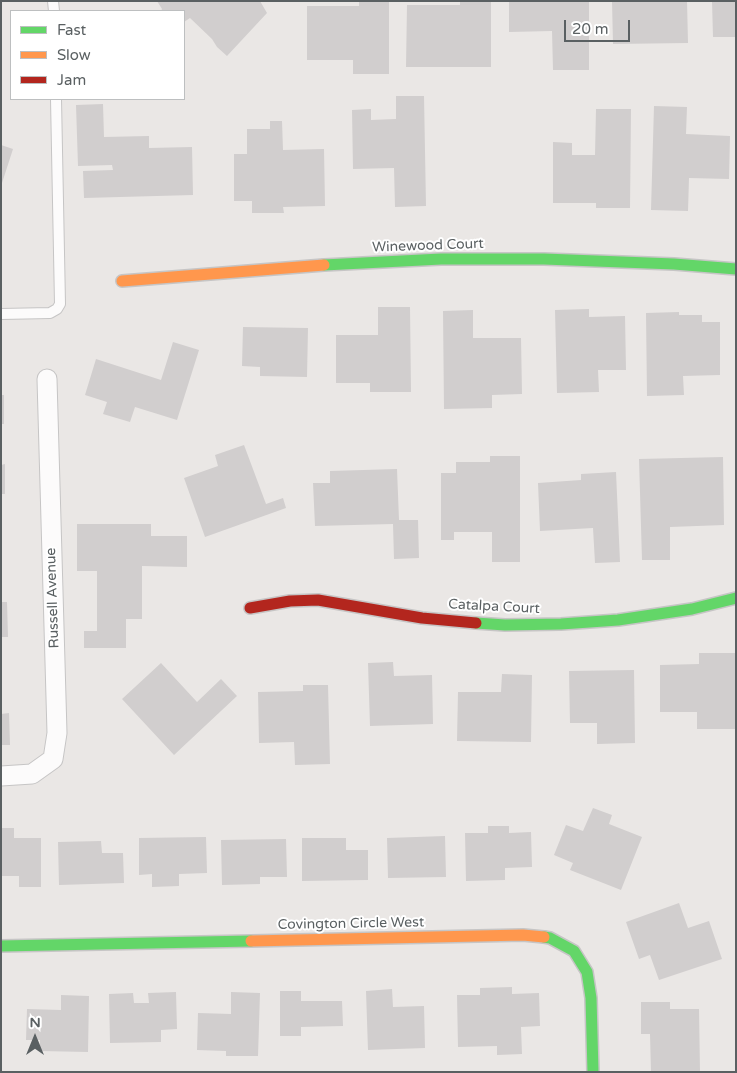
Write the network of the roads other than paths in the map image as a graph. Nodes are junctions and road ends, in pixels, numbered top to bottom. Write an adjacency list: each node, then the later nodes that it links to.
1 (56, 100): 4 (lane)
2 (736, 269): 3 (street, Winewood Court)
3 (122, 281)
4 (1, 314)
5 (47, 379): 8 (street, Russell Avenue)
6 (736, 598): 7 (street, Catalpa Court)
7 (250, 608)
8 (1, 776)
9 (1, 946): 10 (street, Covington Circle West)
10 (593, 1072)

